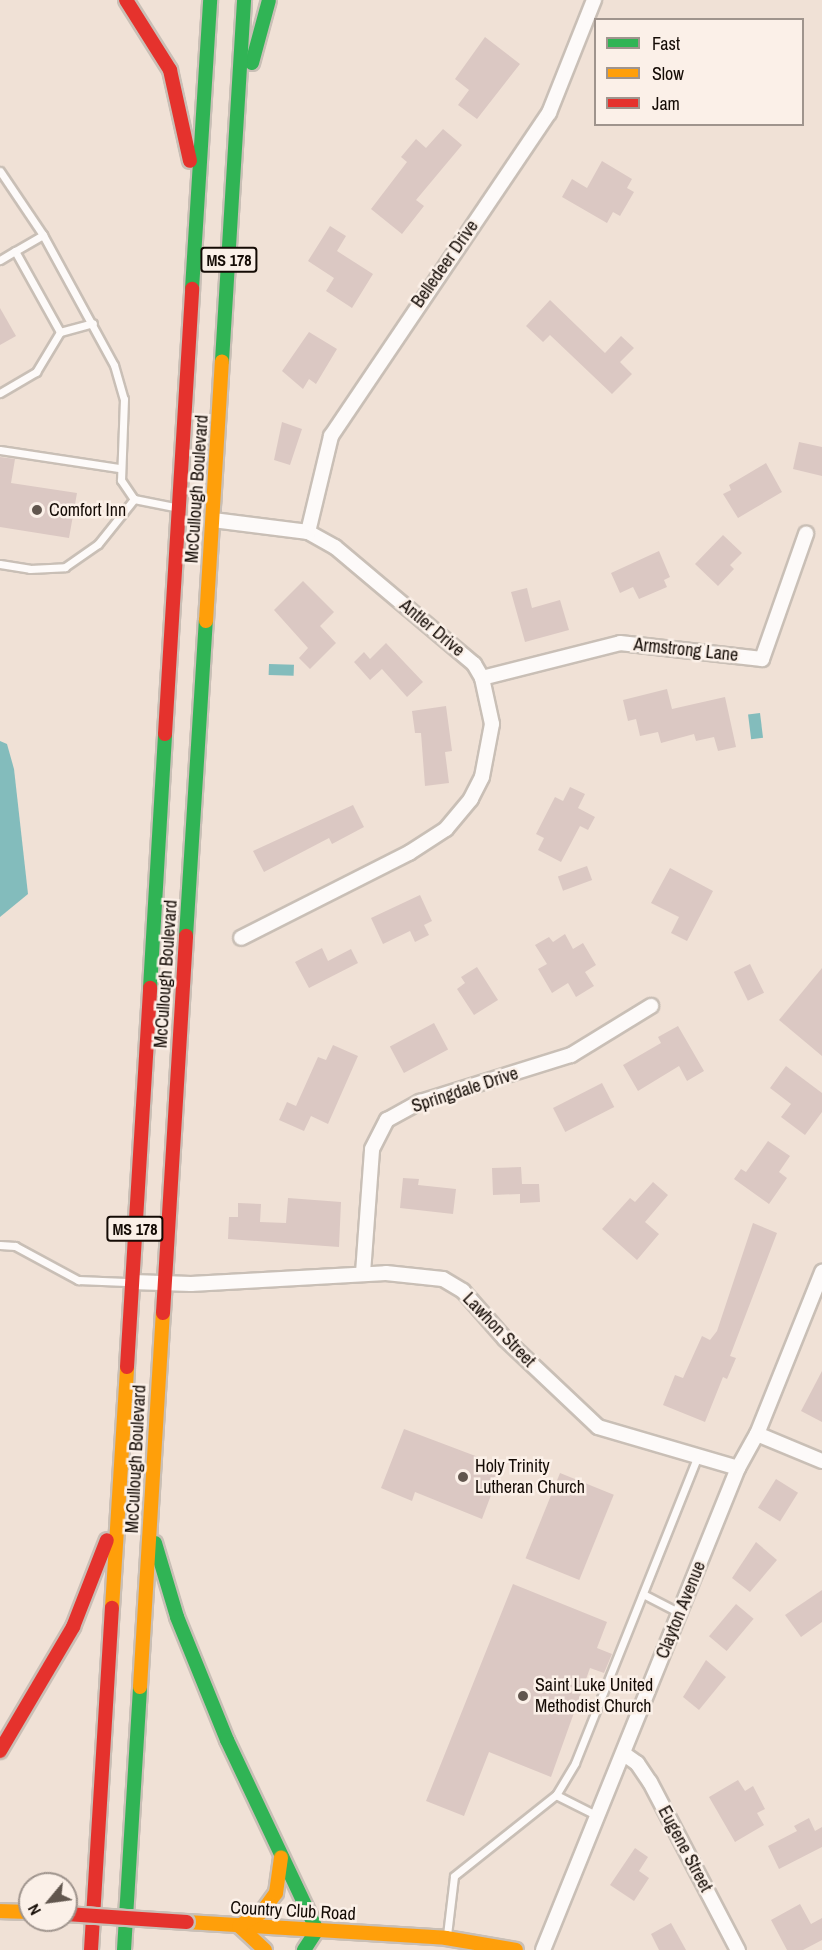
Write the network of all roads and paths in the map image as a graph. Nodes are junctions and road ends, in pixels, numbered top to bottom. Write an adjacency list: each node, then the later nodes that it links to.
1 (126, 0): 8 (main road)
2 (210, 0): 8 (main road, McCullough Boulevard / MS 178)
3 (244, 0): 6 (main road, McCullough Boulevard / MS 178)
4 (269, 0): 6 (main road)
5 (594, 0): 21 (street, Belledeer Drive)
6 (237, 118): 20 (main road, McCullough Boulevard / MS 178)
7 (0, 171): 9 (lane)
8 (197, 206): 14 (main road, McCullough Boulevard / MS 178)
9 (44, 235): 10 (lane); 12 (lane)
10 (15, 251): 11 (lane); 13 (lane)
11 (0, 260)
12 (93, 323): 13 (lane); 17 (lane)
13 (60, 332): 15 (lane)
14 (187, 368): 19 (main road, McCullough Boulevard / MS 178); 20 (main road)
15 (0, 393)
16 (0, 450): 17 (lane)
17 (118, 468): 18 (lane)
18 (134, 499): 19 (lane); 23 (lane)
19 (179, 508): 25 (main road); 27 (main road, McCullough Boulevard / MS 178)
20 (213, 520): 21 (street, Antler Drive); 25 (main road, McCullough Boulevard / MS 178)
21 (308, 532): 24 (street, Antler Drive)
22 (806, 534): 24 (street, Armstrong Lane)
23 (0, 564)
24 (482, 678): 26 (street, Antler Drive)
25 (203, 683): 27 (main road, McCullough Boulevard / MS 178)
26 (241, 938)
27 (168, 957): 32 (main road, McCullough Boulevard / MS 178); 33 (main road, McCullough Boulevard / MS 178)
28 (651, 1006): 31 (street, Springdale Drive)
29 (0, 1245): 32 (lane)
30 (822, 1272): 34 (street, Clayton Avenue)
31 (363, 1274): 33 (street, Lawhon Street); 35 (street, Lawhon Street)
32 (132, 1282): 33 (street, Lawhon Street); 38 (main road, McCullough Boulevard / MS 178)
33 (165, 1282): 39 (main road, McCullough Boulevard / MS 178)
34 (757, 1434): 36 (street); 37 (street, Clayton Avenue)
35 (698, 1456): 37 (street, Lawhon Street); 40 (lane)
36 (822, 1461)
37 (738, 1468): 41 (street, Clayton Avenue)
38 (118, 1506): 42 (main road); 53 (main road, McCullough Boulevard / MS 178)
39 (150, 1529): 46 (main road); 54 (main road, McCullough Boulevard / MS 178)
40 (643, 1594): 41 (lane); 44 (lane)
41 (680, 1612): 43 (street, Clayton Avenue)
42 (0, 1751)
43 (624, 1754): 45 (street, Clayton Avenue); 59 (street, Eugene Street)
44 (556, 1795): 45 (lane); 52 (lane)
45 (600, 1817): 58 (street, Clayton Avenue)
46 (281, 1856): 50 (main road); 51 (main road)
47 (0, 1911): 48 (main road)
48 (18, 1912)
49 (78, 1915): 50 (main road, Country Club Road, bridge)
50 (239, 1926): 51 (main road, Country Club Road); 55 (main road)
51 (317, 1930): 52 (main road, Country Club Road); 56 (main road)
52 (446, 1938): 57 (main road, Country Club Road)
53 (91, 1950)
54 (124, 1950)
55 (265, 1950)
56 (304, 1950)
57 (516, 1950)
58 (543, 1950)
59 (738, 1950)

